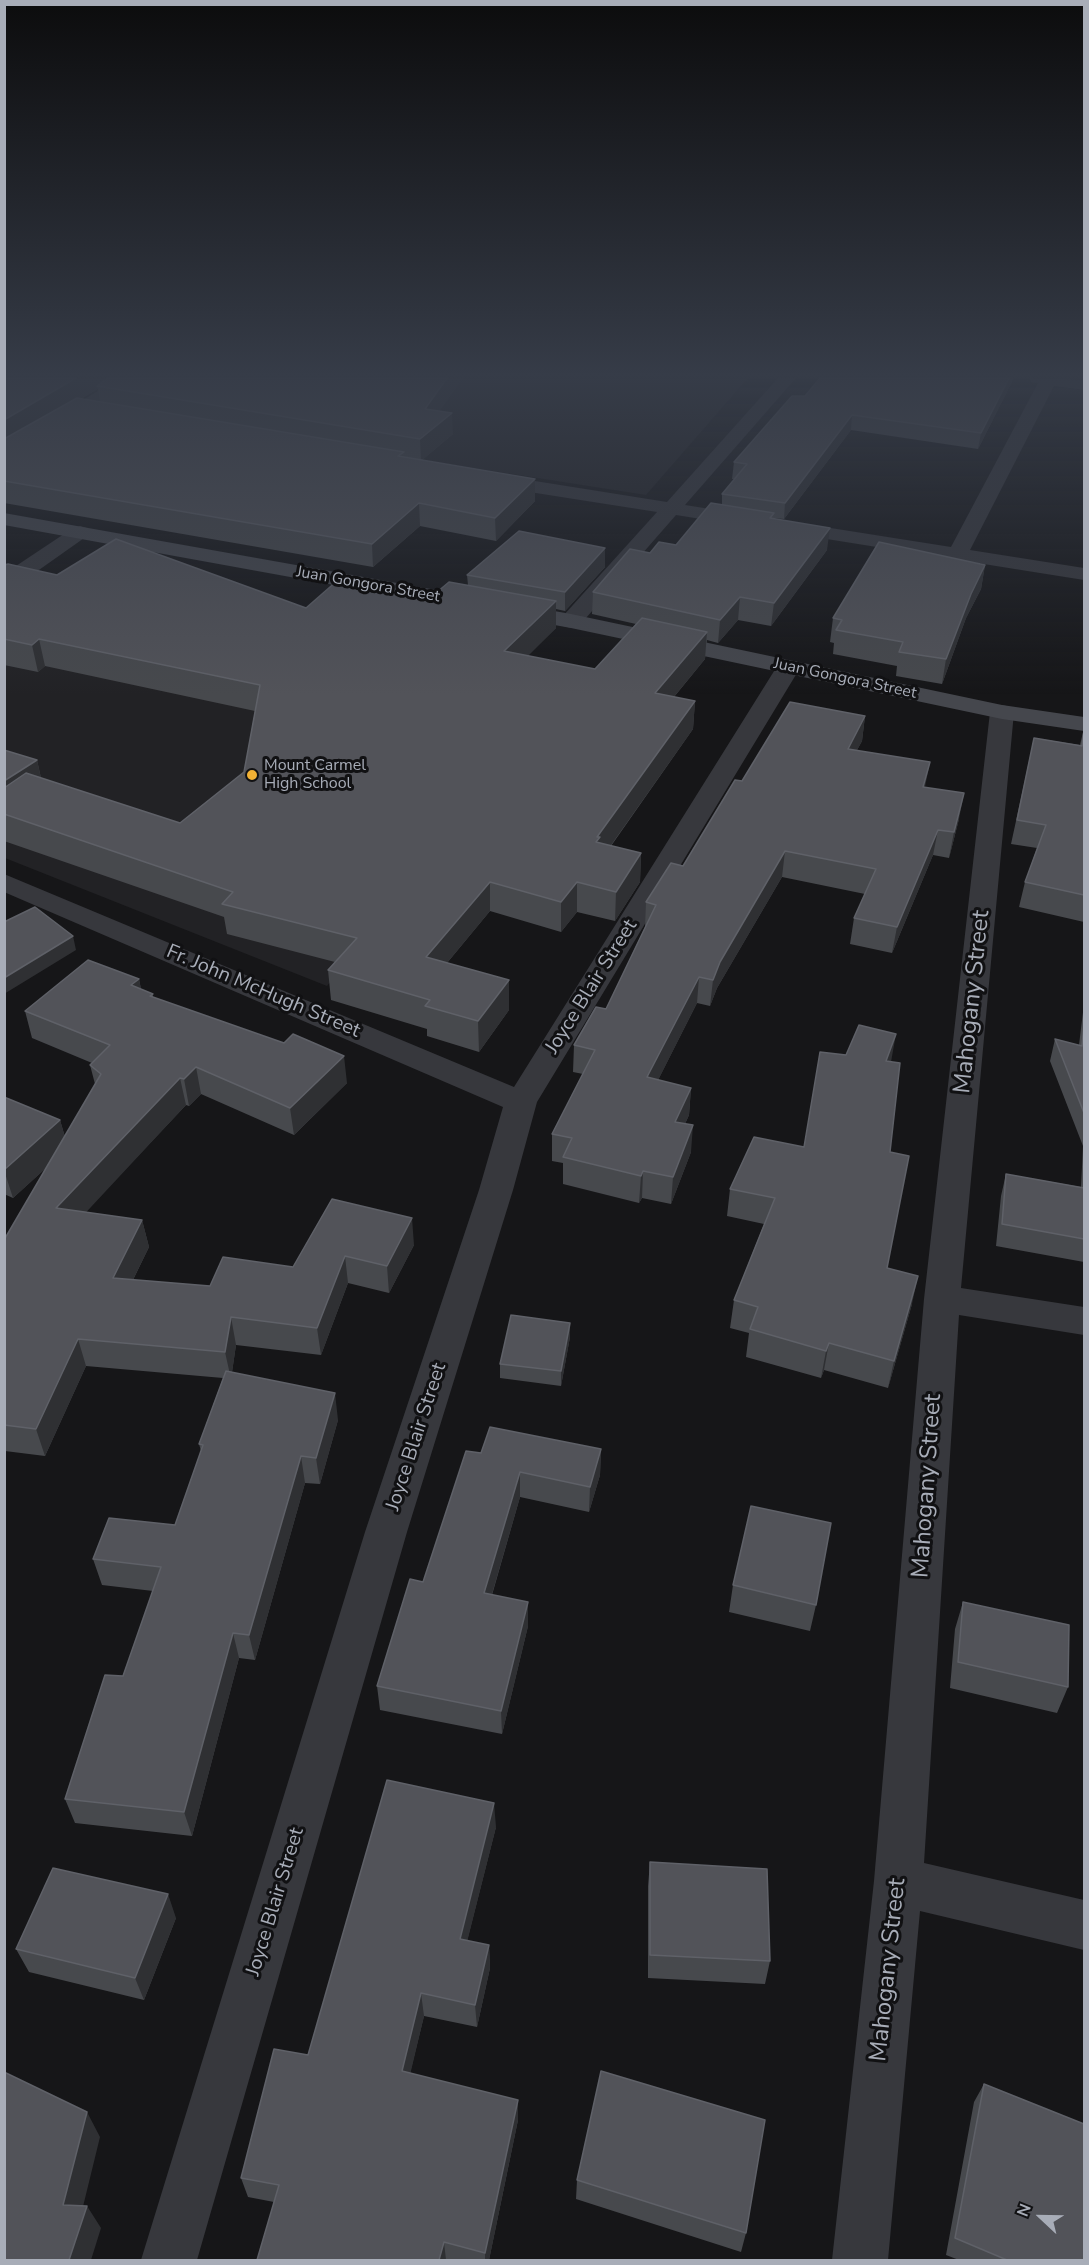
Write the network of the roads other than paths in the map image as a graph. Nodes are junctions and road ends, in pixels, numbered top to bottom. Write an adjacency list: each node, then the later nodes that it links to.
1 (513, 484): 4 (street)
2 (696, 484): 4 (street)
3 (991, 484): 7 (street)
4 (672, 511): 7 (street); 10 (street)
5 (4, 519): 6 (street, Juan Gongora Street)
6 (80, 532): 9 (street); 10 (street, Juan Gongora Street)
7 (958, 553): 8 (street)
8 (1084, 574)
9 (4, 584)
10 (571, 621): 11 (street, Juan Gongora Street)
11 (788, 668): 12 (street, Juan Gongora Street); 15 (street, Joyce Blair Street)
12 (1002, 712): 13 (street, Juan Gongora Street); 16 (street, Mahogany Street)
13 (1084, 724)
14 (4, 882): 15 (street, Fr. John McHugh Street)
15 (521, 1102): 20 (street, Joyce Blair Street)
16 (942, 1299): 17 (street); 18 (street, Mahogany Street)
17 (1084, 1321)
18 (898, 1881): 19 (street); 21 (street, Mahogany Street)
19 (1084, 1924)
20 (169, 2260)
21 (860, 2260)

